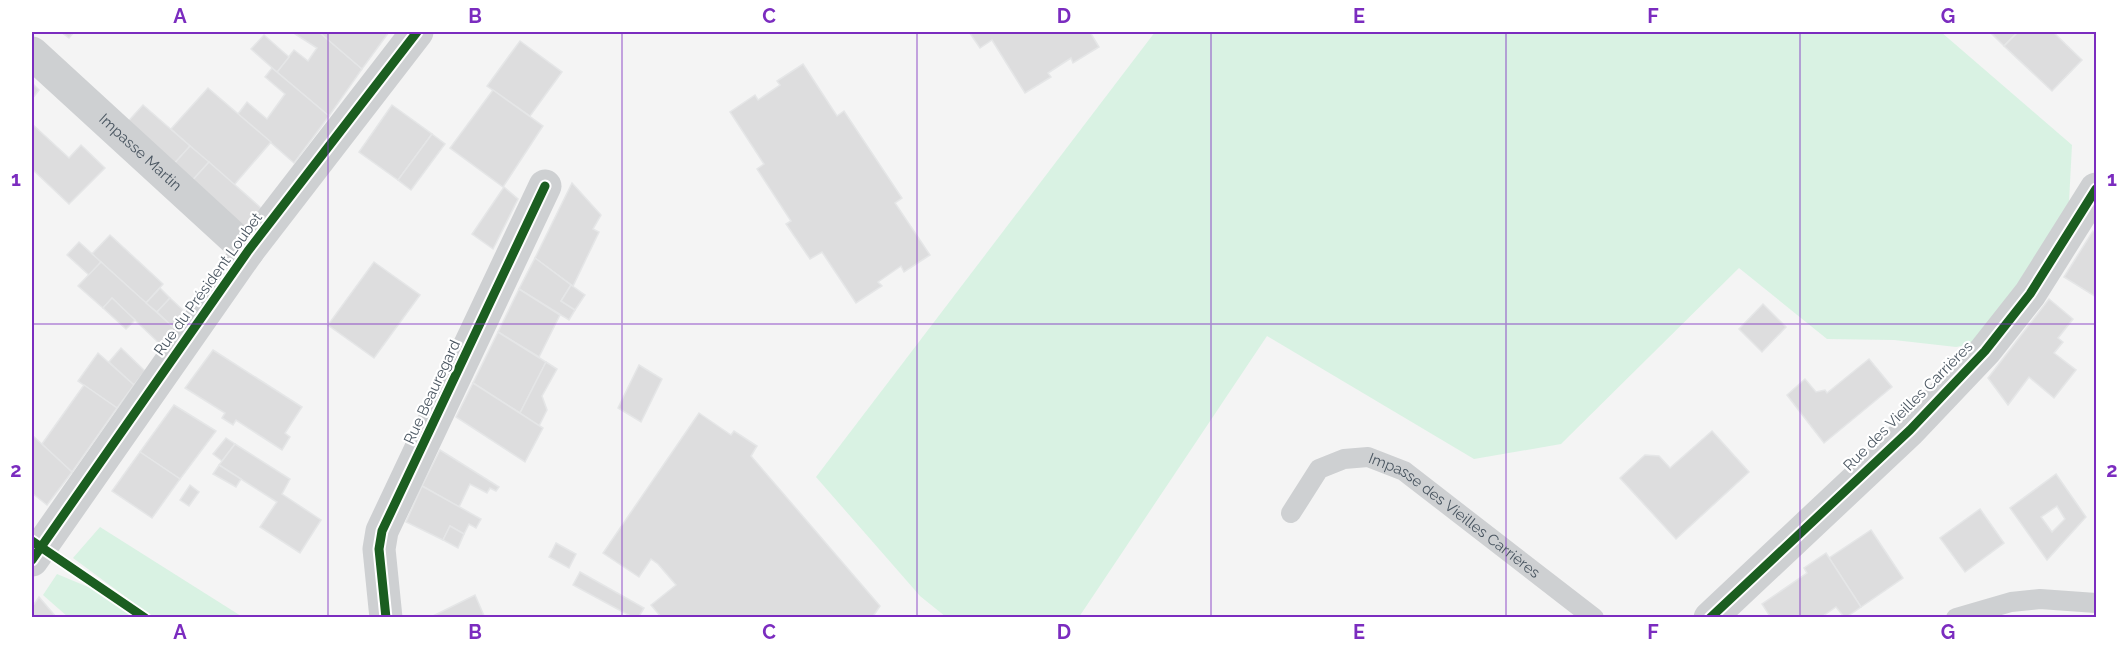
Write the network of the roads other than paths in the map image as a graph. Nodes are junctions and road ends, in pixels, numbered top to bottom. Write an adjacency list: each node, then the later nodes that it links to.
1 (417, 32): 5 (street, Rue du Président Loubet)
2 (32, 53): 5 (street, Impasse Martin)
3 (545, 186): 9 (street, Rue Beauregard)
4 (2097, 189): 11 (street, Rue des Vieilles Carrières)
5 (248, 251): 7 (street, Rue du Président Loubet)
6 (1291, 513): 10 (lane, Impasse des Vieilles Carrières)
7 (32, 560)
8 (2097, 603): 12 (lane)
9 (386, 618)
10 (1594, 618)
11 (1710, 618)
12 (1956, 618)

